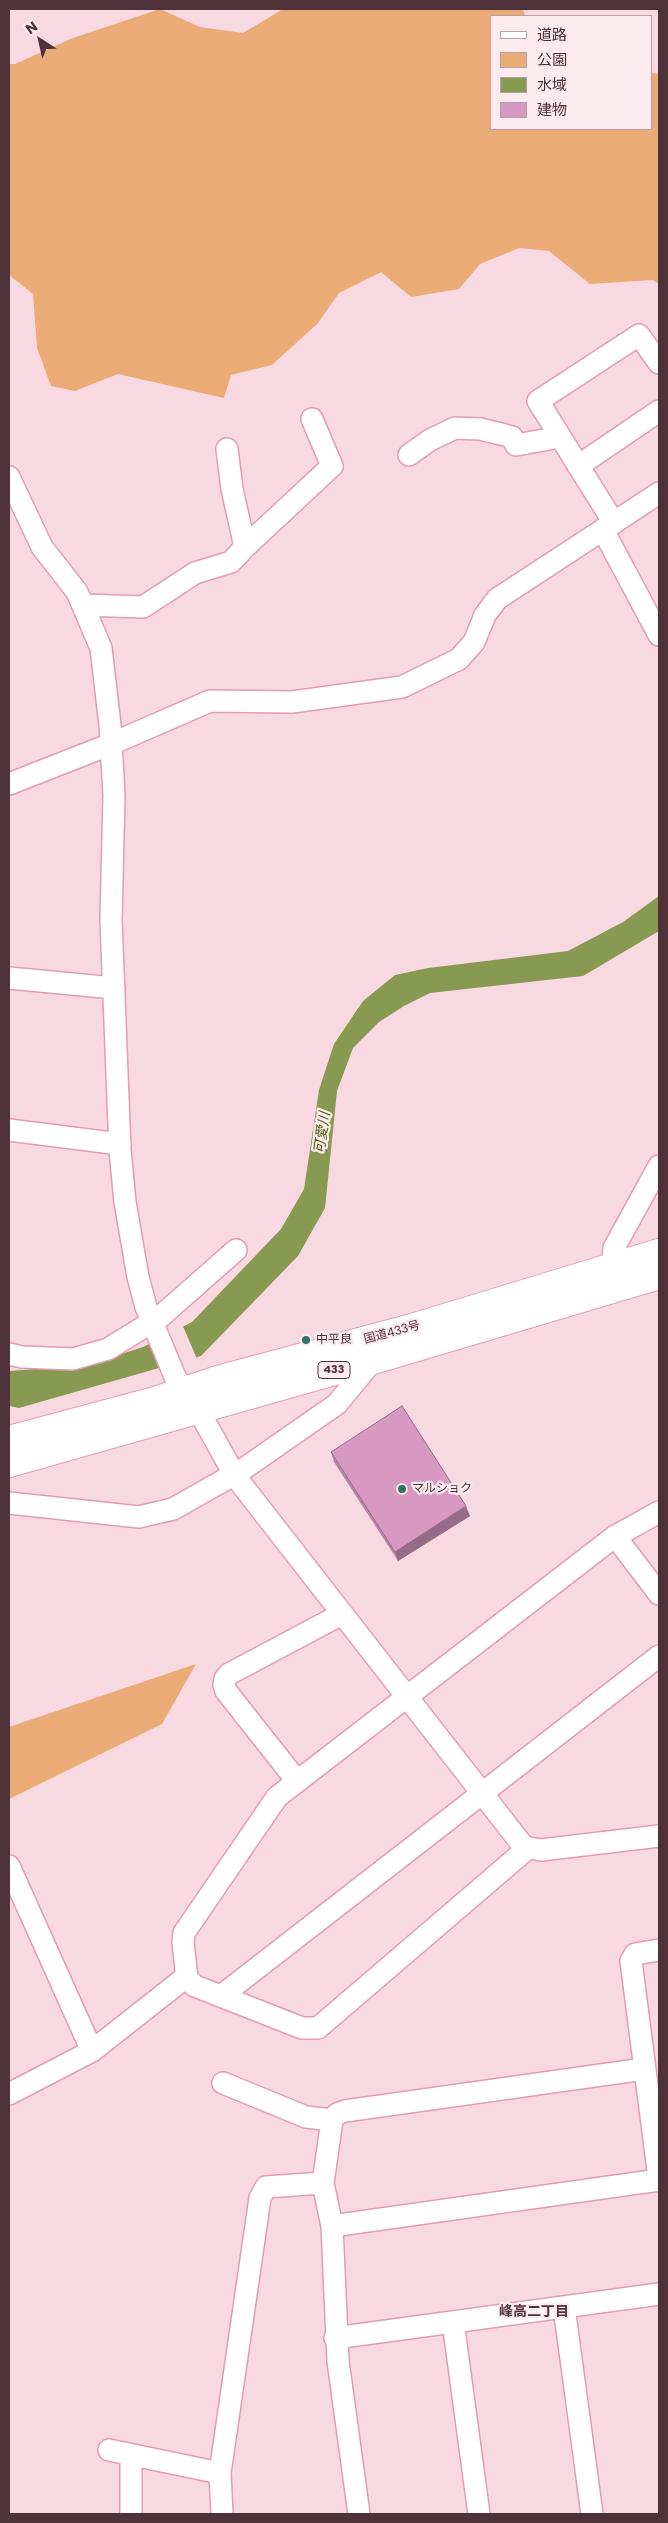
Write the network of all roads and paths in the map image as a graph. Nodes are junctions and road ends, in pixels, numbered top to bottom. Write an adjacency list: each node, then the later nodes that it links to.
1 (659, 363): 4 (street)
2 (659, 411): 7 (street)
3 (312, 419): 11 (street)
4 (560, 437): 6 (street); 7 (street)
5 (228, 449): 11 (street)
6 (409, 456)
7 (578, 466): 10 (street)
8 (9, 477): 12 (street)
9 (659, 494): 10 (street)
10 (609, 526): 13 (street); 14 (street)
11 (245, 547): 12 (street)
12 (83, 605): 14 (street)
13 (659, 635)
14 (111, 744): 15 (street); 17 (street)
15 (9, 784)
16 (9, 978): 17 (street)
17 (114, 988): 19 (street)
18 (9, 1130): 19 (street)
19 (120, 1144): 25 (street)
20 (659, 1166): 24 (street)
21 (236, 1250): 25 (street)
22 (659, 1253): 24 (highway, 国道433号 / 433)
23 (659, 1275): 24 (highway, 国道433号 / 433)
24 (611, 1280): 27 (highway, 国道433号 / 433); 28 (highway, 国道433号 / 433)
25 (160, 1323): 26 (street); 28 (street)
26 (9, 1354)
27 (373, 1360): 28 (highway, 国道433号 / 433); 31 (street)
28 (187, 1386): 29 (highway, 国道433号 / 433); 30 (highway, 国道433号 / 433); 31 (street)
29 (9, 1440)
30 (9, 1463)
31 (234, 1474): 32 (street); 36 (street)
32 (9, 1503)
33 (659, 1512): 34 (street)
34 (615, 1536): 35 (street); 38 (street)
35 (659, 1594)
36 (342, 1614): 38 (street); 39 (street)
37 (659, 1656): 40 (street)
38 (406, 1697): 39 (street); 40 (street)
39 (297, 1781): 45 (street)
40 (482, 1794): 42 (street); 46 (street)
41 (659, 1834): 42 (street)
42 (528, 1848): 46 (street)
43 (9, 1866): 47 (street)
44 (659, 1950): 48 (street)
45 (186, 1976): 46 (street); 47 (street)
46 (221, 1996)
47 (92, 2051): 50 (street)
48 (644, 2070): 51 (street); 52 (street)
49 (223, 2083): 51 (street)
50 (9, 2094)
51 (332, 2120): 53 (street)
52 (659, 2179): 54 (street)
53 (323, 2183): 54 (street); 61 (street)
54 (332, 2226): 58 (street)
55 (659, 2294): 56 (street)
56 (564, 2307): 57 (street); 66 (street)
57 (453, 2322): 58 (street); 65 (street)
58 (335, 2338): 64 (street)
59 (109, 2450): 60 (street)
60 (131, 2455): 61 (street); 62 (street)
61 (220, 2473): 63 (street)
62 (131, 2514)
63 (222, 2514)
64 (359, 2514)
65 (479, 2514)
66 (592, 2514)

